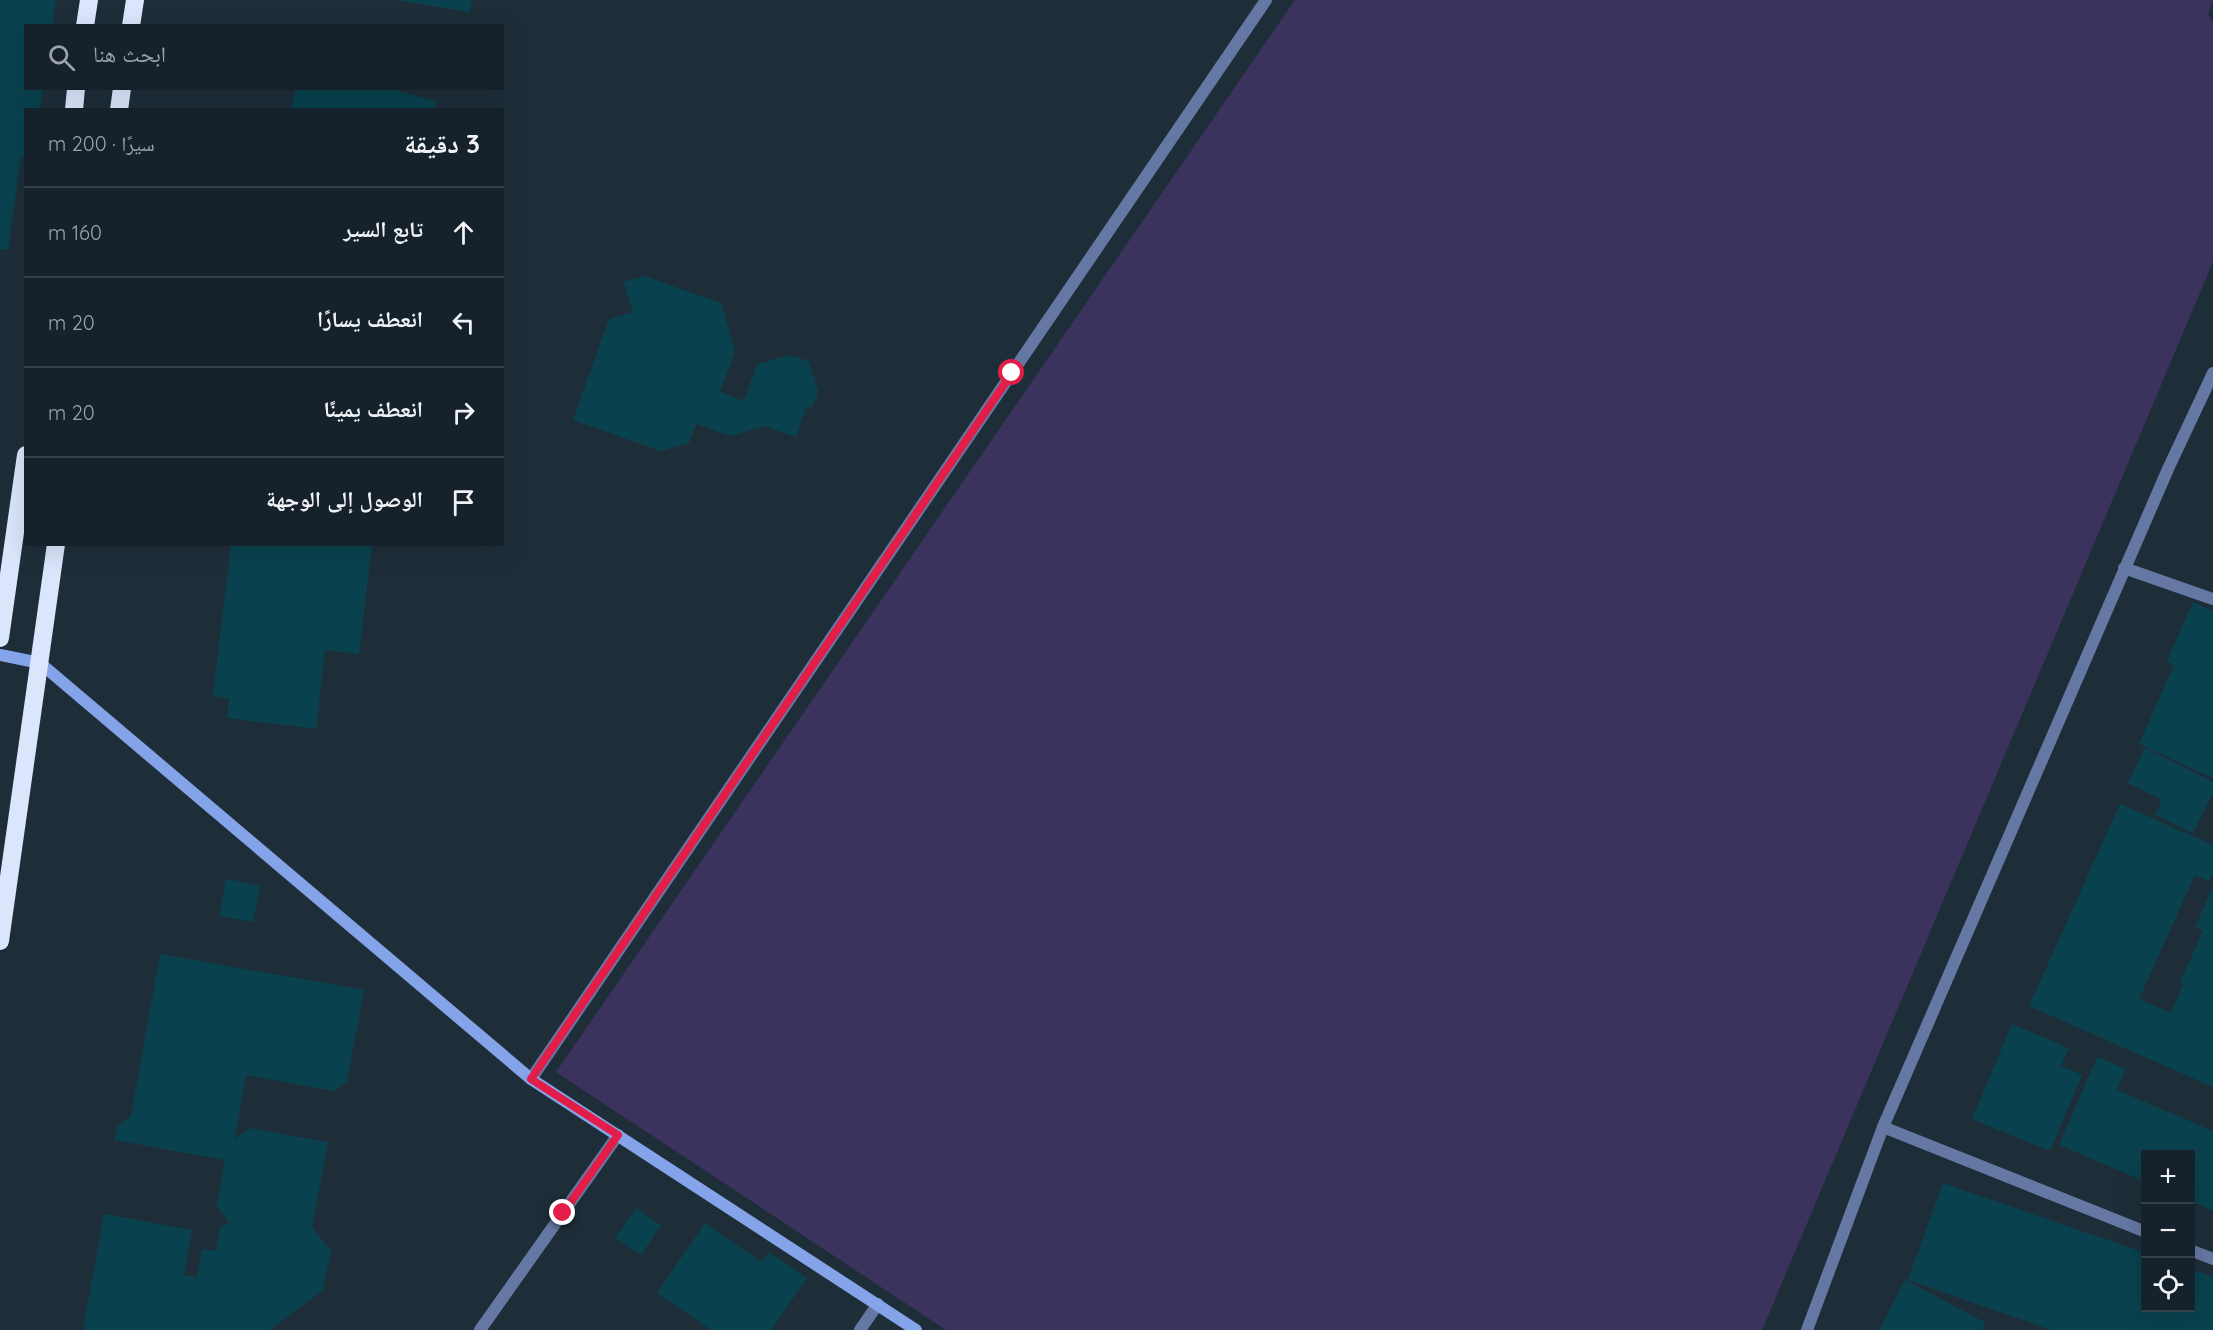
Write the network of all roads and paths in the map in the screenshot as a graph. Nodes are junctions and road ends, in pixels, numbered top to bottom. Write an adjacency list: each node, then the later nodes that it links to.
1 (89, 0): 4 (highway)
2 (135, 0): 5 (highway)
3 (1266, 0): 19 (street)
4 (85, 24)
5 (131, 24)
6 (76, 90): 8 (highway)
7 (122, 90): 9 (highway)
8 (74, 108)
9 (119, 108)
10 (2213, 373): 13 (street)
11 (24, 469): 15 (highway)
12 (56, 546): 17 (highway)
13 (2124, 568): 14 (street); 20 (street)
14 (2213, 599)
15 (0, 638)
16 (0, 655): 17 (street)
17 (40, 663): 18 (highway); 19 (street)
18 (0, 941)
19 (531, 1079): 21 (street)
20 (1883, 1127): 22 (street); 29 (street)
21 (618, 1135): 25 (street); 26 (street)
22 (2141, 1230)
23 (2195, 1252): 24 (street)
24 (2213, 1259)
25 (878, 1304): 27 (street); 28 (street)
26 (480, 1330)
27 (860, 1330)
28 (916, 1330)
29 (1807, 1330)

